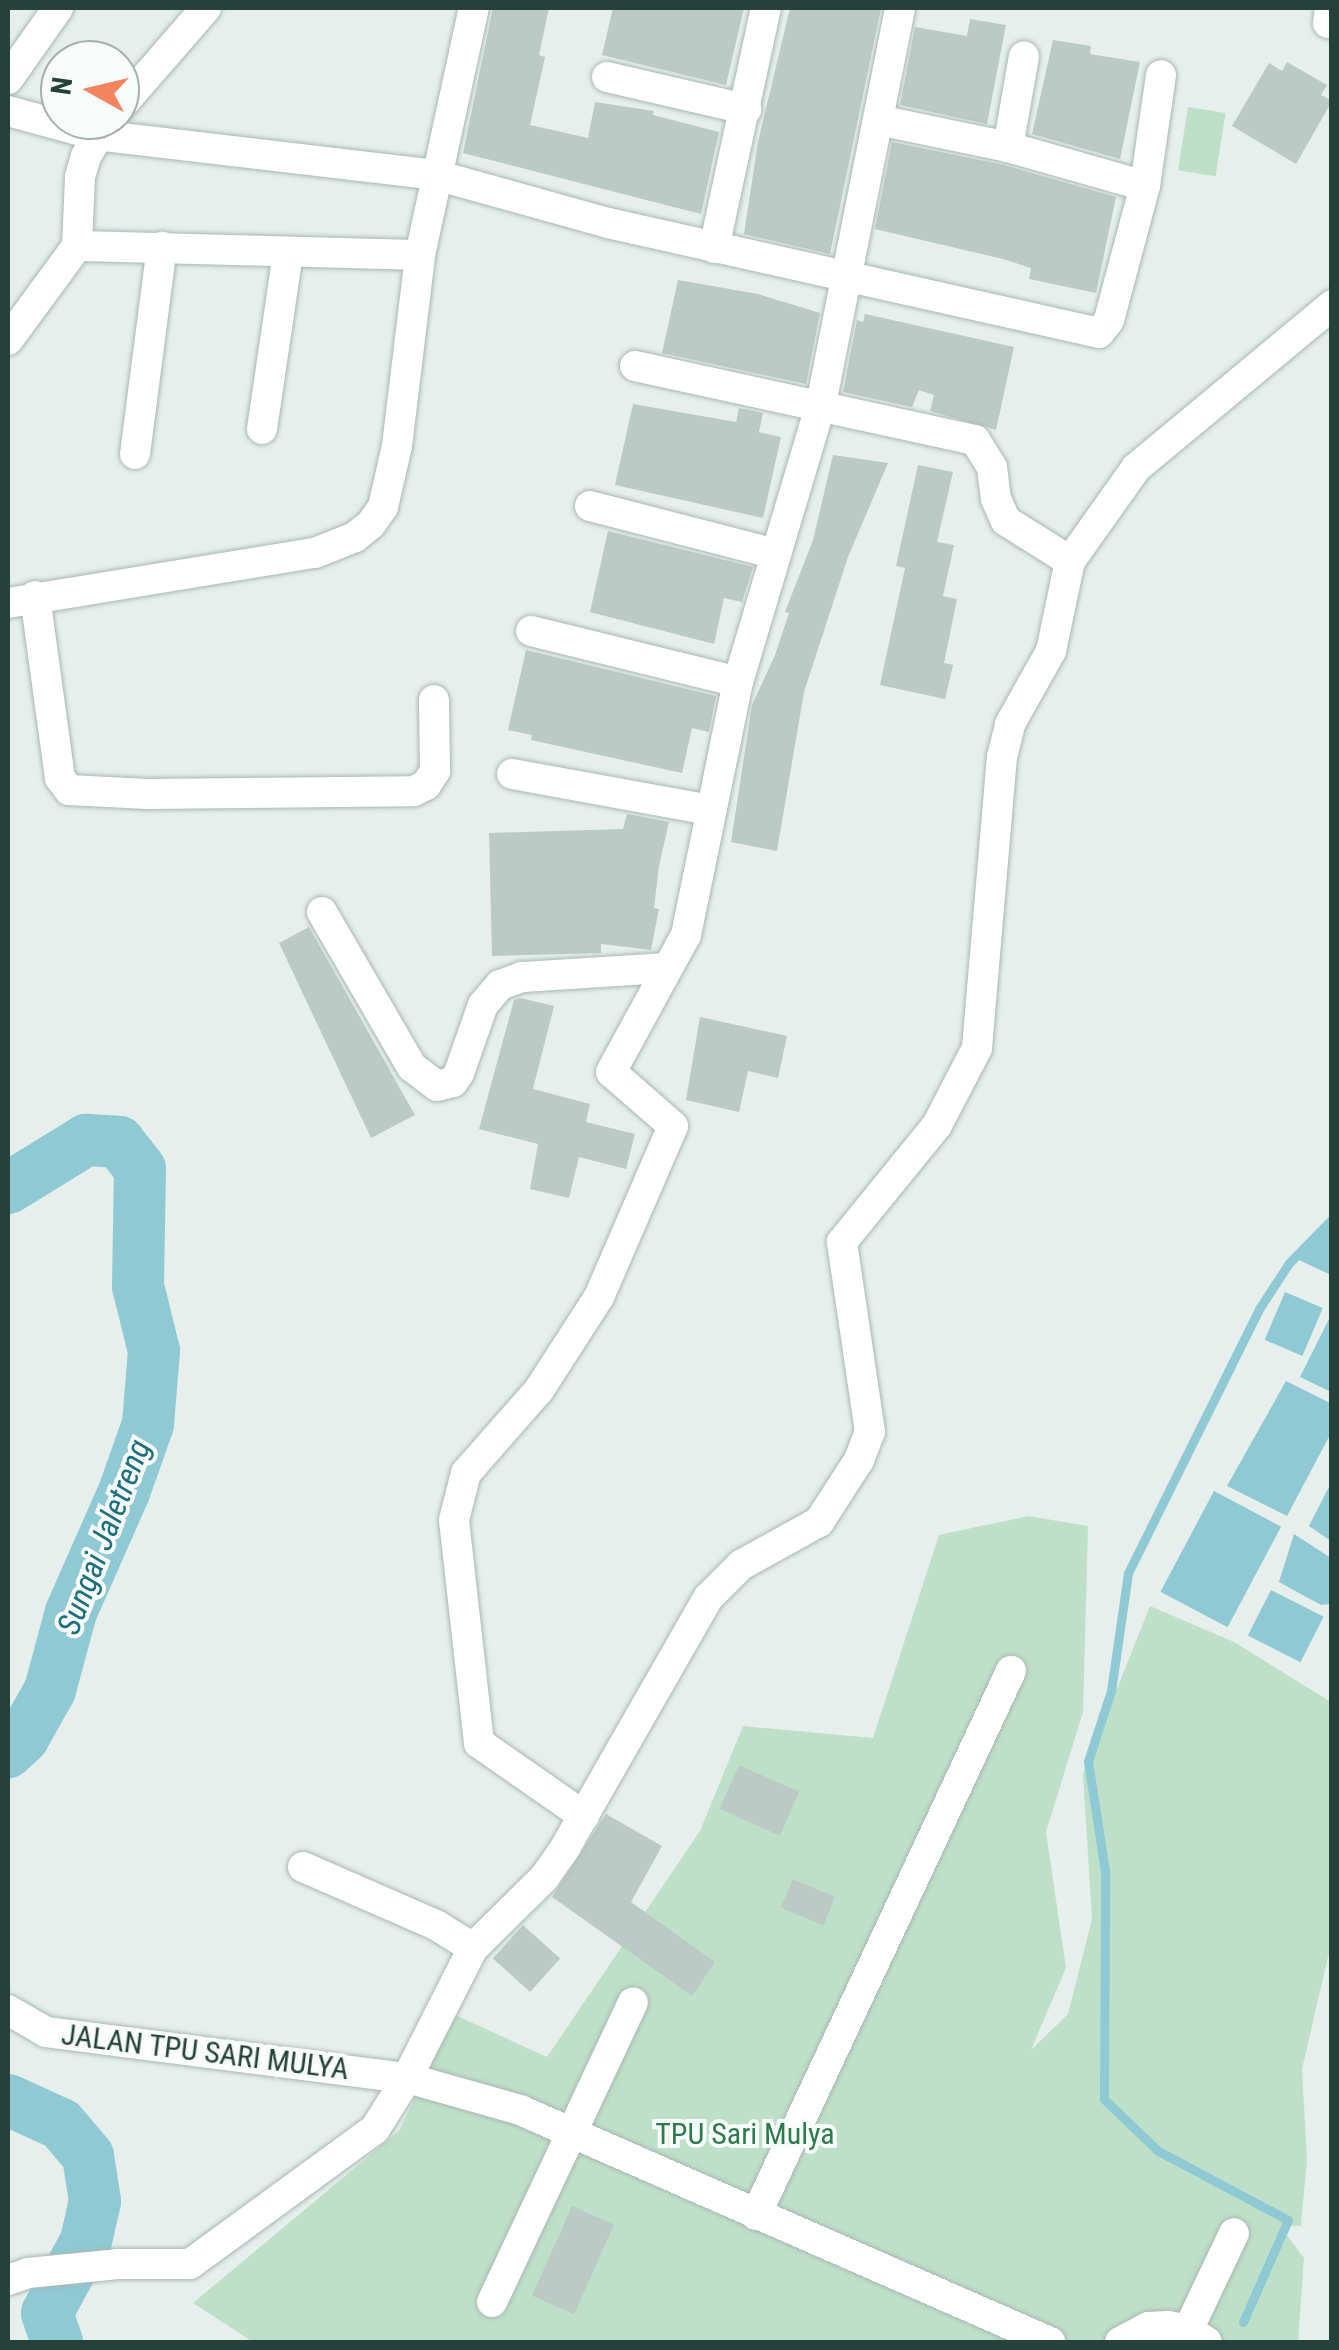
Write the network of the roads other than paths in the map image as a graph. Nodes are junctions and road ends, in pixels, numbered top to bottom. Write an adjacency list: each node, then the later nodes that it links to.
1 (58, 8): 9 (street)
2 (206, 8): 10 (street)
3 (474, 8): 18 (street)
4 (766, 8): 11 (street)
5 (900, 8): 14 (street)
6 (1024, 56): 17 (street)
7 (1161, 75): 19 (street)
8 (607, 77): 11 (street)
9 (8, 79)
10 (140, 85)
11 (746, 109): 22 (street)
12 (8, 111): 13 (street)
13 (40, 117)
14 (878, 120): 17 (street); 25 (street)
15 (140, 133): 18 (street)
16 (97, 140): 20 (street)
17 (1008, 147): 19 (street)
18 (436, 175): 22 (street); 24 (street)
19 (1145, 186): 25 (street)
20 (77, 246): 21 (street); 27 (street)
21 (162, 247): 23 (street); 31 (street)
22 (714, 248): 25 (street)
23 (288, 252): 24 (street); 30 (street)
24 (420, 255): 35 (street)
25 (847, 276): 29 (street)
26 (1332, 305): 34 (street)
27 (8, 340)
28 (635, 366): 29 (street)
29 (820, 404): 33 (street); 34 (street)
30 (262, 429)
31 (135, 454)
32 (590, 506): 33 (street)
33 (776, 554): 37 (street)
34 (1070, 561): 44 (street)
35 (21, 599): 38 (street)
36 (531, 632): 37 (street)
37 (738, 682): 40 (street)
38 (434, 700)
39 (512, 774): 40 (street)
40 (710, 810): 42 (street)
41 (322, 912): 42 (street)
42 (664, 968): 44 (street)
43 (1010, 1670): 51 (street)
44 (584, 1816): 46 (street)
45 (303, 1867): 46 (street)
46 (473, 1948): 49 (street)
47 (633, 2002): 50 (street)
48 (8, 2010): 49 (street, JALAN TPU SARI MULYA)
49 (407, 2078): 50 (street, JALAN TPU SARI MULYA); 53 (street)
50 (569, 2131): 51 (street, JALAN TPU SARI MULYA); 54 (street)
51 (756, 2215): 56 (street, JALAN TPU SARI MULYA)
52 (1234, 2232): 55 (street)
53 (18, 2277)
54 (492, 2302)
55 (1198, 2336): 57 (street)
56 (1050, 2342)
57 (1120, 2342)

